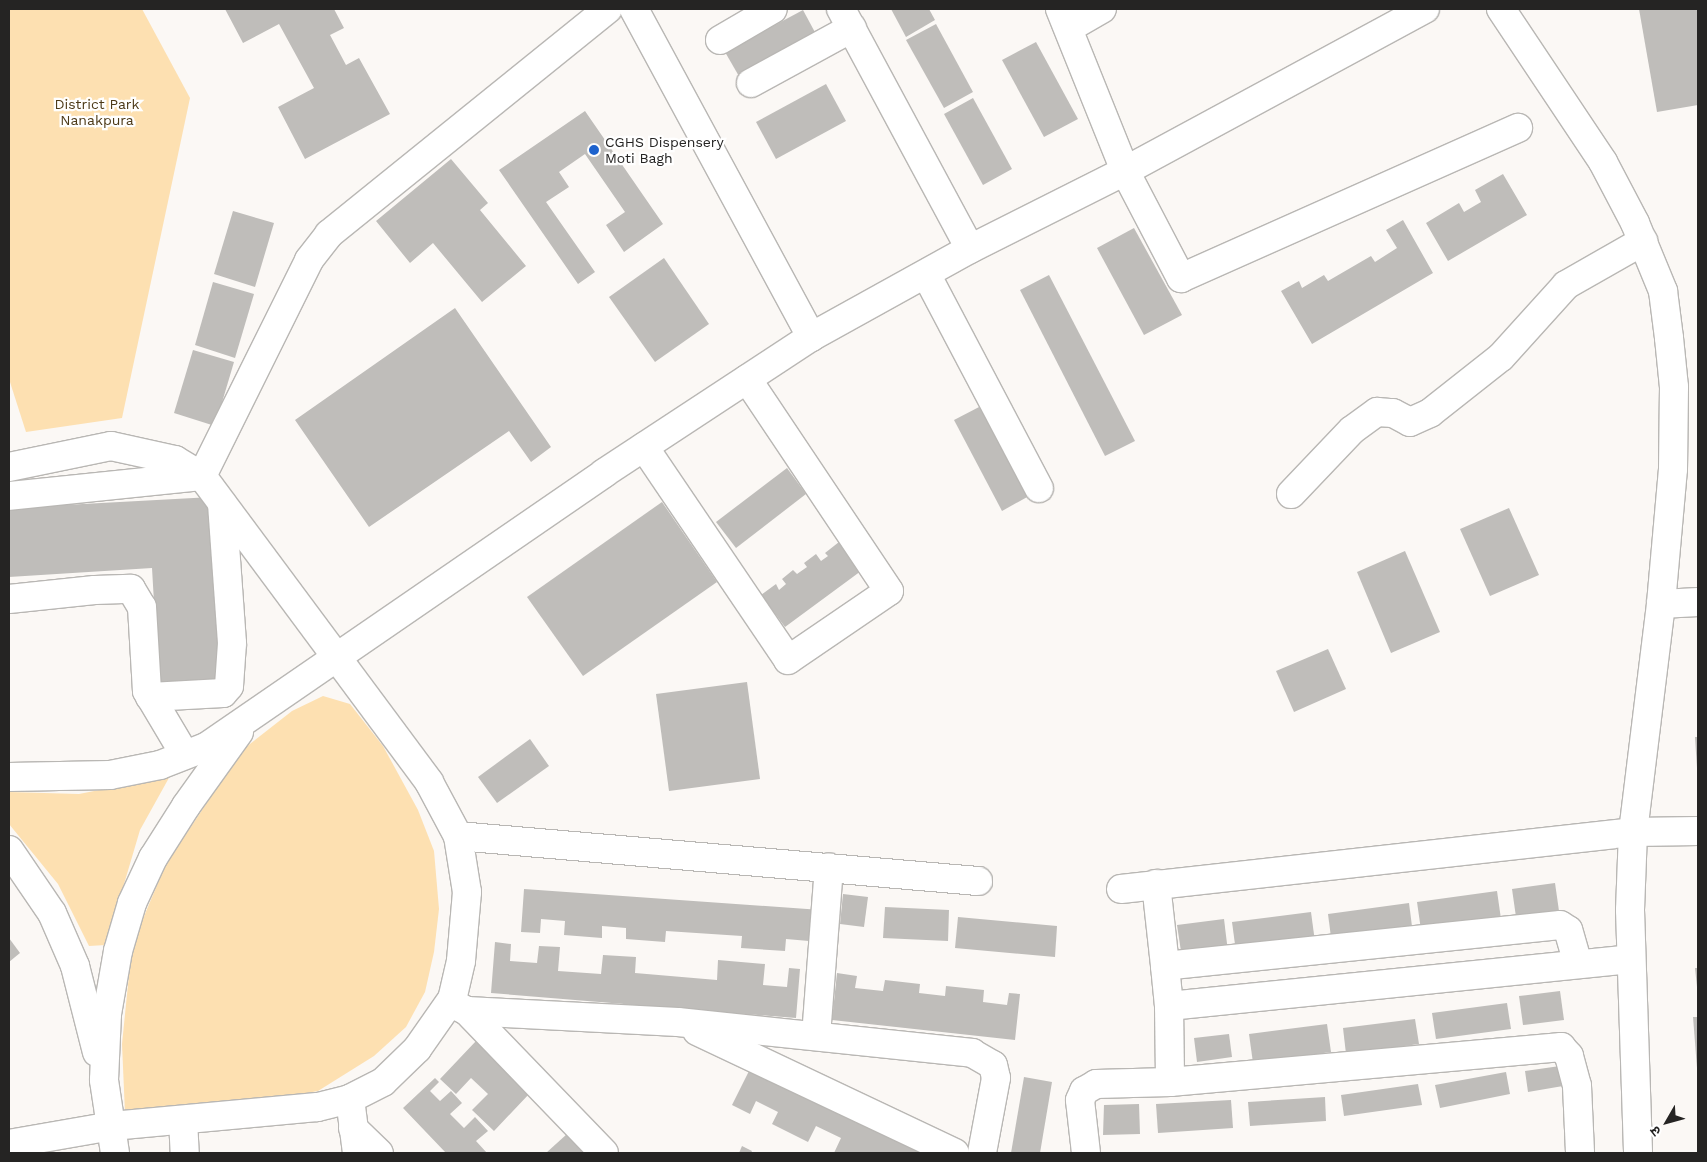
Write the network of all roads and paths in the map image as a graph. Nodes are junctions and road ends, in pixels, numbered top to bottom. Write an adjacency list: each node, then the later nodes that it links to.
1 (608, 9): 20 (street)
2 (634, 9): 16 (street)
3 (773, 9): 9 (street)
4 (1102, 9): 8 (street)
5 (1425, 9): 12 (street)
6 (1501, 9): 13 (street)
7 (847, 18): 10 (street); 14 (street)
8 (1064, 19): 12 (street)
9 (720, 40)
10 (750, 83)
11 (1518, 128): 12 (street)
12 (1125, 171): 14 (street)
13 (1643, 241): 22 (street); 26 (street)
14 (970, 249): 15 (street)
15 (926, 274): 16 (street); 21 (street)
16 (811, 338): 17 (street)
17 (748, 379): 18 (street); 18 (street)
18 (644, 447): 27 (street)
19 (9, 467): 20 (street)
20 (202, 476): 23 (street); 24 (street)
21 (1039, 488)
22 (1291, 494)
23 (9, 496)
24 (222, 504): 27 (street); 28 (street)
25 (9, 599): 28 (street)
26 (1681, 603): 33 (street)
27 (337, 659): 29 (street); 34 (street)
28 (150, 697): 30 (street)
29 (250, 718): 30 (street); 47 (street)
30 (185, 755): 31 (street)
31 (9, 777)
32 (1698, 831): 33 (street)
33 (1633, 832): 38 (street); 40 (street)
34 (458, 836): 36 (street); 44 (street)
35 (9, 850): 47 (street)
36 (829, 867): 37 (street); 46 (street)
37 (978, 881)
38 (1156, 884): 39 (street); 42 (street)
39 (1121, 889)
40 (1631, 959): 41 (street); 63 (street)
41 (1578, 964): 42 (street); 43 (street)
42 (1165, 966): 43 (street)
43 (1169, 1006): 48 (street)
44 (458, 1007): 45 (street); 49 (street); 58 (street)
45 (678, 1022): 46 (street); 59 (street)
46 (816, 1036): 60 (street)
47 (104, 1080): 51 (street)
48 (1170, 1082): 61 (street); 62 (street)
49 (350, 1099): 50 (street); 52 (street)
50 (183, 1120): 51 (street); 56 (street)
51 (112, 1126): 54 (street); 55 (street)
52 (355, 1141): 57 (street)
53 (9, 1144): 54 (street)
54 (47, 1145)
55 (115, 1153)
56 (185, 1153)
57 (379, 1153)
58 (604, 1153)
59 (955, 1153)
60 (982, 1153)
61 (1086, 1153)
62 (1580, 1153)
63 (1638, 1153)

